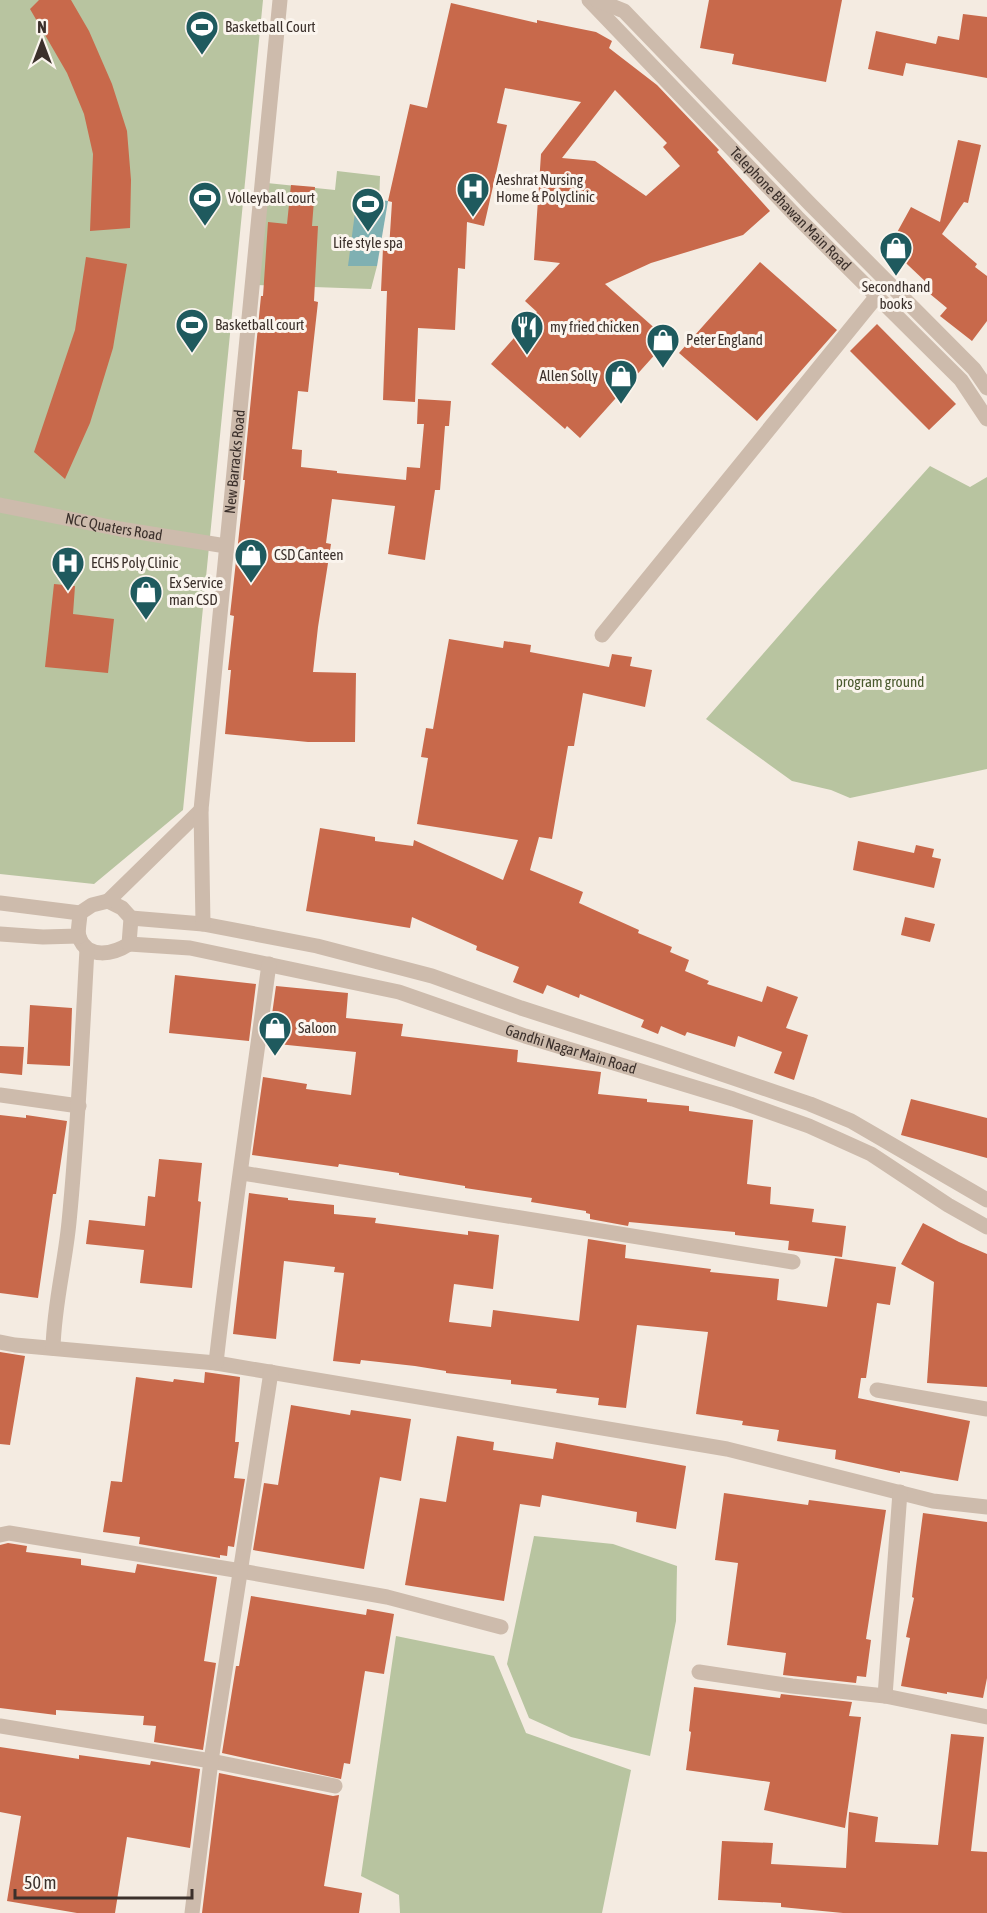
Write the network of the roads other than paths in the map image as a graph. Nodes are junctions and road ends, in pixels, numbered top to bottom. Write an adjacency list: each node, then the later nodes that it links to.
1 (280, 0): 8 (street, New Barracks Road)
2 (589, 0): 4 (street, Telephone Bhawan Main Road)
3 (597, 0): 5 (street, Telephone Bhawan Main Road)
4 (877, 296): 6 (street, Telephone Bhawan Main Road); 9 (street)
5 (987, 387)
6 (987, 419)
7 (0, 505): 8 (street, NCC Quaters Road)
8 (226, 546): 10 (street, New Barracks Road)
9 (602, 635)
10 (201, 810): 11 (street); 15 (street, New Barracks Road)
11 (108, 901): 13 (street); 14 (street)
12 (0, 903): 13 (street)
13 (80, 913): 17 (street)
14 (131, 918): 15 (street, Gandhi Nagar Main Road); 18 (street)
15 (203, 924): 23 (street, Gandhi Nagar Main Road)
16 (0, 934): 17 (street)
17 (83, 943): 18 (street); 21 (street)
18 (129, 944): 19 (street, Gandhi Nagar Main Road)
19 (269, 964): 22 (street); 24 (street, Gandhi Nagar Main Road)
20 (0, 1095): 21 (street)
21 (79, 1106): 27 (street)
22 (242, 1173): 25 (street); 28 (street)
23 (987, 1200)
24 (987, 1227)
25 (793, 1262)
26 (0, 1342): 27 (street)
27 (53, 1348): 28 (street)
28 (216, 1363): 29 (street)
29 (271, 1372): 32 (street); 35 (street)
30 (878, 1390): 31 (street)
31 (987, 1409)
32 (900, 1492): 33 (street); 38 (street)
33 (987, 1508)
34 (4, 1534): 35 (street)
35 (241, 1571): 36 (street); 41 (street)
36 (501, 1627)
37 (699, 1672): 38 (street)
38 (885, 1696): 39 (street)
39 (987, 1717)
40 (0, 1726): 41 (street)
41 (211, 1761): 42 (street); 43 (street)
42 (335, 1786)
43 (192, 1913)

